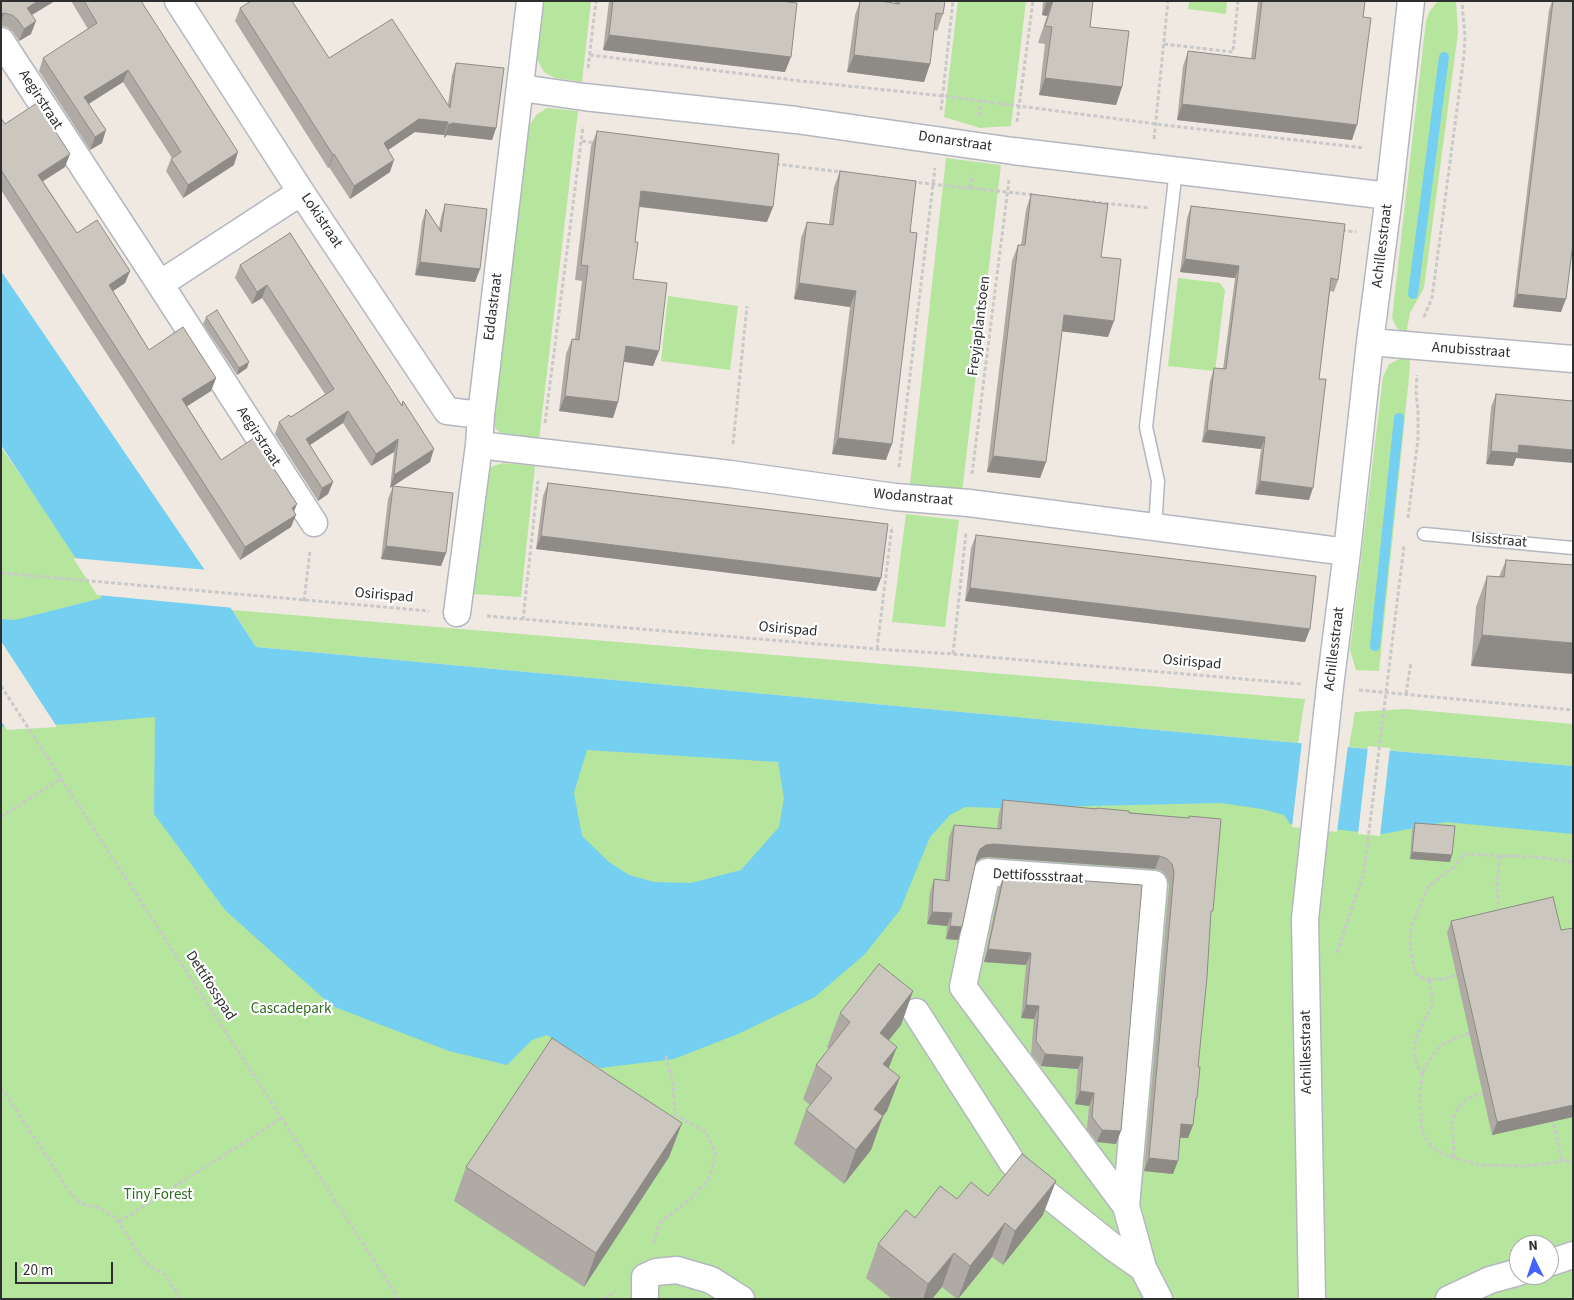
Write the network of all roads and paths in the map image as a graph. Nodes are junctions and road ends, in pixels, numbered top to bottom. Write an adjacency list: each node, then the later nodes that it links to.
1 (178, 1): 27 (street, Lokistraat)
2 (530, 1): 12 (street, Eddastraat)
3 (596, 1): 11 (path)
4 (953, 1): 13 (path)
5 (1033, 1): 15 (path, Freyjaplantsoen)
6 (1168, 1): 10 (path)
7 (1238, 1): 10 (path)
8 (1411, 1): 21 (street, Achillesstraat)
9 (1, 41): 35 (street, Aegirstraat)
10 (1164, 44): 16 (path)
11 (590, 55): 13 (path); 14 (path)
12 (521, 88): 14 (street, Donarstraat); 39 (street, Eddastraat)
13 (943, 96): 15 (path); 17 (path)
14 (584, 97): 17 (street, Donarstraat); 18 (path)
15 (1019, 107): 16 (path); 20 (path, Freyjaplantsoen)
16 (1156, 124): 21 (path); 23 (path)
17 (938, 140): 20 (street, Donarstraat); 26 (path)
18 (582, 141): 19 (path); 41 (path)
19 (601, 144)
20 (1013, 150): 23 (street, Donarstraat); 28 (path, Freyjaplantsoen)
21 (1394, 152): 30 (street, Achillesstraat)
22 (772, 164): 24 (path)
23 (1164, 168): 30 (street, Donarstraat); 32 (lane)
24 (848, 173)
25 (904, 181): 26 (path)
26 (933, 184): 28 (path); 43 (path)
27 (301, 192): 35 (street); 39 (street, Lokistraat)
28 (1008, 192): 29 (path); 44 (path, Freyjaplantsoen)
29 (1036, 196)
30 (1389, 196): 34 (street, Achillesstraat)
31 (1065, 199): 32 (path)
32 (1171, 210): 46 (lane)
33 (1336, 230): 34 (path)
34 (1384, 235): 37 (street, Achillesstraat)
35 (160, 284): 45 (street, Aegirstraat)
36 (747, 306): 42 (path)
37 (1370, 342): 38 (street, Anubisstraat); 49 (street, Achillesstraat)
38 (1573, 359)
39 (481, 415): 40 (street, Eddastraat)
40 (479, 445): 41 (street, Wodanstraat); 52 (street, Eddastraat)
41 (542, 453): 42 (street, Wodanstraat); 53 (path)
42 (730, 474): 43 (street, Wodanstraat)
43 (895, 497): 44 (street, Wodanstraat); 54 (path)
44 (969, 503): 46 (street, Wodanstraat); 55 (path, Freyjaplantsoen)
45 (314, 523): 51 (path)
46 (1155, 528): 49 (street, Wodanstraat)
47 (1424, 534): 48 (lane, Isisstraat)
48 (1573, 548)
49 (1347, 552): 58 (street, Achillesstraat)
50 (1, 574): 51 (path, Osirispad)
51 (304, 601): 52 (path, Osirispad)
52 (457, 613): 53 (path, Osirispad)
53 (523, 620): 54 (path, Osirispad)
54 (877, 649): 55 (path, Osirispad)
55 (953, 654): 58 (path, Osirispad)
56 (1410, 662): 59 (path)
57 (1, 686): 62 (path, Dettifosspad)
58 (1330, 686): 59 (path, Osirispad); 93 (street, Achillesstraat)
59 (1406, 694): 60 (path, Osirispad)
60 (1573, 710)
61 (1380, 742): 67 (path)
62 (62, 778): 63 (path); 77 (path, Dettifosspad)
63 (1, 818)
64 (1500, 855): 65 (path); 66 (path); 69 (path)
65 (1573, 862)
66 (1500, 920)
67 (1338, 953)
68 (1456, 976): 69 (path)
69 (1429, 978): 73 (path)
70 (916, 1012): 85 (street, Dettifossstraat)
71 (1469, 1033): 73 (path)
72 (665, 1053): 87 (path)
73 (1424, 1075): 78 (path)
74 (1, 1087): 82 (path)
75 (1483, 1094): 78 (path)
76 (1551, 1115): 80 (path)
77 (282, 1118): 82 (path); 89 (path, Dettifosspad)
78 (1454, 1157): 80 (path)
79 (1573, 1160): 80 (path)
80 (1562, 1161)
81 (1126, 1206): 81 (street, Dettifossstraat); 85 (street, Dettifossstraat)
82 (118, 1222): 88 (path)
83 (1573, 1255): 84 (street)
84 (1559, 1259)
85 (1143, 1268): 92 (street, Dettifossstraat)
86 (1509, 1275): 94 (street)
87 (645, 1288): 90 (path); 91 (street)
88 (181, 1299)
89 (399, 1299)
90 (604, 1299)
91 (742, 1299)
92 (1159, 1299)
93 (1312, 1299)
94 (1449, 1299)

